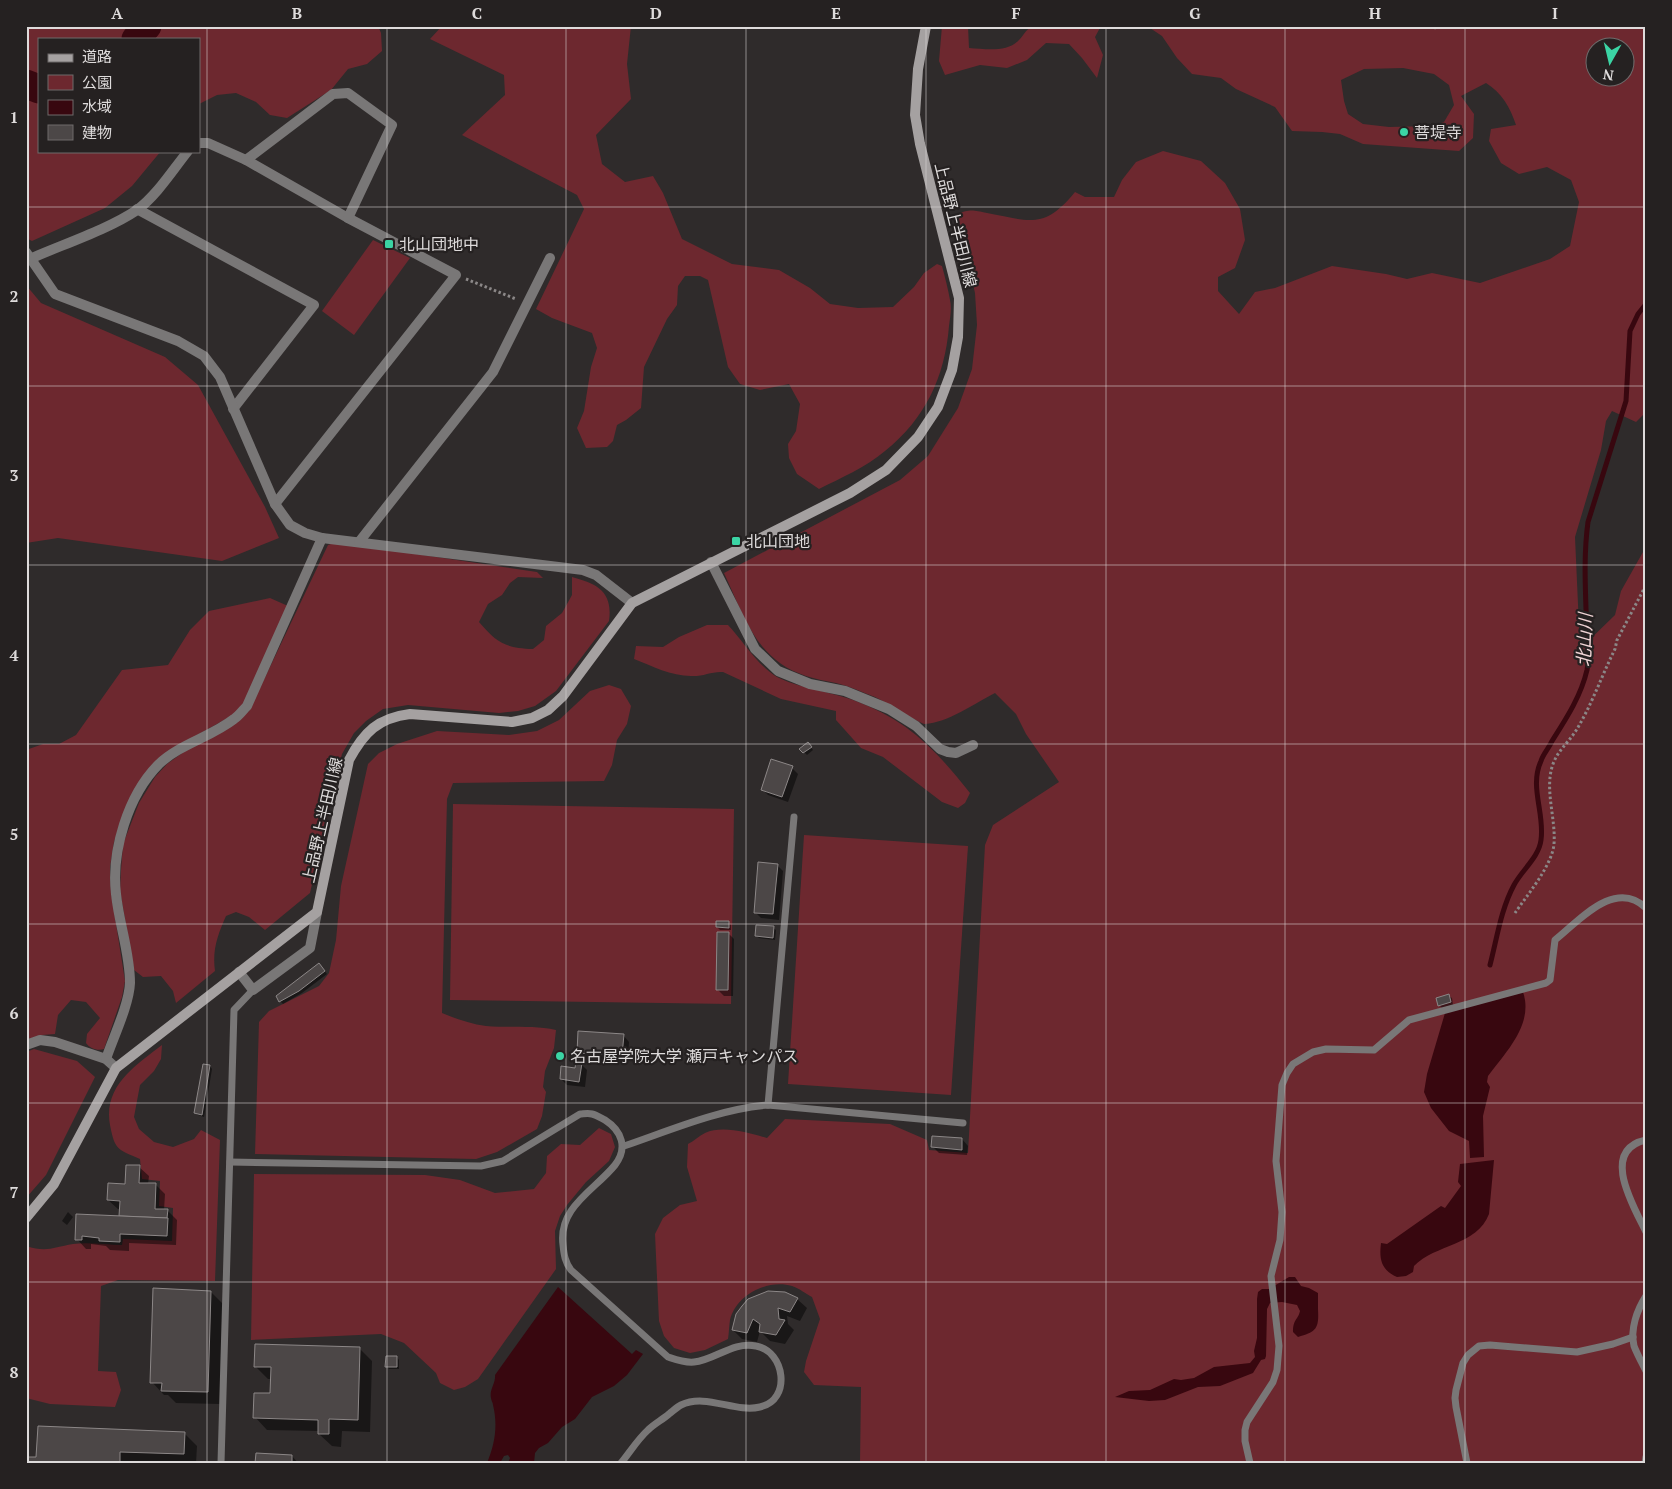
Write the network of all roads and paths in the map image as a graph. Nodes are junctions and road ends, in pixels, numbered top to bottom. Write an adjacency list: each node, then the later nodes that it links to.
1 (926, 26): 15 (street, 上品野上半田川線)
2 (200, 143): 4 (street)
3 (187, 152): 5 (street)
4 (246, 160): 6 (street); 6 (street)
5 (137, 209): 7 (street); 11 (street)
6 (348, 218): 9 (street)
7 (29, 255): 11 (street)
8 (550, 258): 10 (street)
9 (456, 275): 10 (path); 12 (street)
10 (527, 304): 14 (street)
11 (233, 410): 12 (street)
12 (275, 504): 13 (street)
13 (322, 538): 14 (street); 26 (street)
14 (359, 542): 17 (street)
15 (711, 562): 17 (street, 上品野上半田川線); 18 (street)
16 (1646, 585): 22 (path)
17 (632, 603): 21 (street, 上品野上半田川線)
18 (973, 745)
19 (794, 818): 28 (lane)
20 (1646, 908): 41 (lane)
21 (317, 912): 23 (street); 24 (street)
22 (1515, 914)
23 (238, 972): 24 (street); 27 (street)
24 (253, 990): 32 (lane)
25 (26, 1045): 26 (street)
26 (106, 1059): 27 (street)
27 (116, 1068): 33 (street)
28 (768, 1105): 29 (lane); 31 (lane)
29 (963, 1123)
30 (1646, 1140): 34 (lane)
31 (624, 1146): 32 (lane); 40 (lane)
32 (230, 1162): 39 (lane)
33 (26, 1218)
34 (1646, 1232)
35 (1646, 1296): 36 (lane)
36 (1633, 1337): 37 (lane); 42 (lane)
37 (1646, 1371)
38 (1646, 1457): 43 (lane)
39 (221, 1463)
40 (621, 1463)
41 (1250, 1463)
42 (1467, 1463)
43 (1645, 1463)

